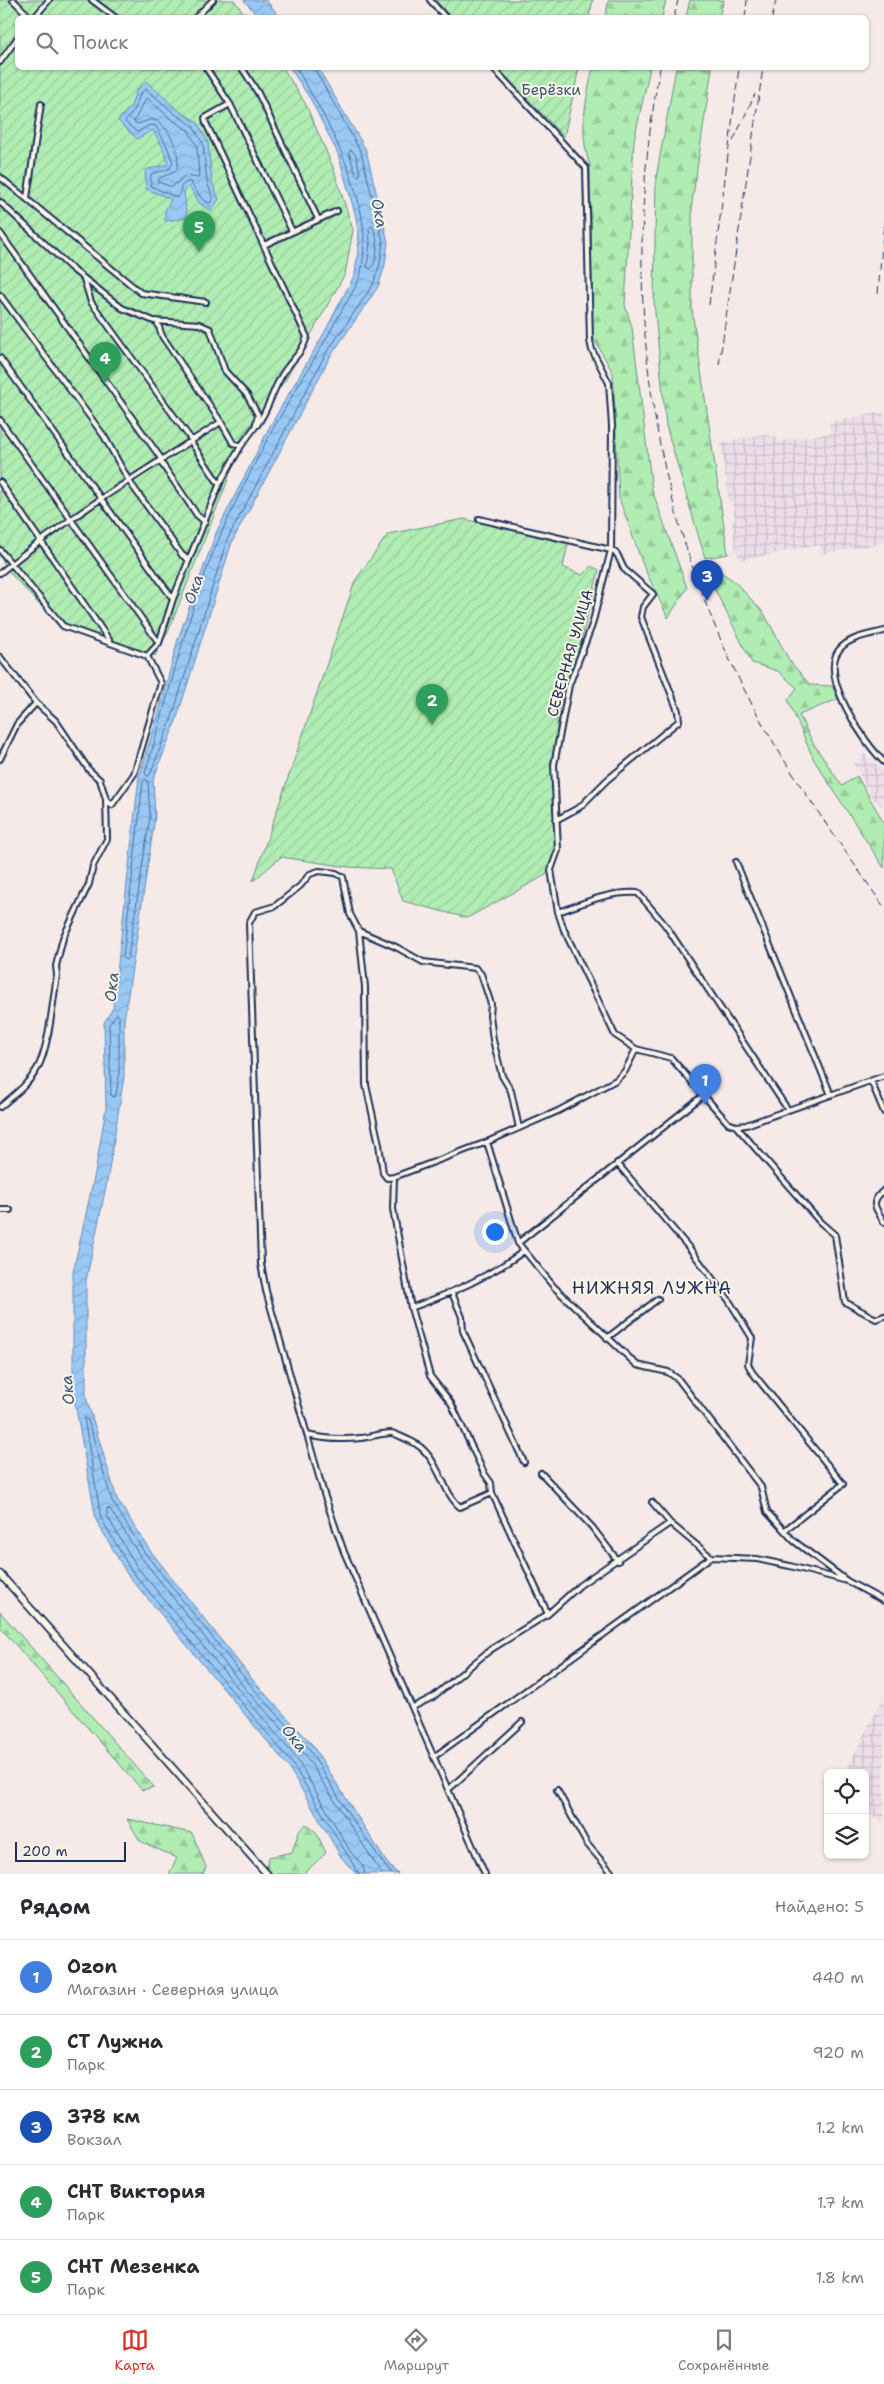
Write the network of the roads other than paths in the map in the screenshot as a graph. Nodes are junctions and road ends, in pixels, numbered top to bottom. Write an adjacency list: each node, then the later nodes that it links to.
1 (12, 0): 7 (street)
2 (49, 0): 8 (street)
3 (92, 0): 6 (street)
4 (213, 0): 10 (street)
5 (430, 0): 11 (street)
6 (99, 2): 9 (street)
7 (30, 15)
8 (36, 15)
9 (113, 15)
10 (197, 15)
11 (443, 15)
12 (15, 40): 13 (street)
13 (2, 53): 14 (street)
14 (0, 62)
15 (207, 70): 19 (street)
16 (243, 70): 24 (street)
17 (495, 70): 48 (street, СЕВЕРНАЯ УЛИЦА)
18 (41, 104): 21 (street)
19 (230, 104): 25 (street); 27 (street)
20 (0, 177): 21 (street)
21 (27, 198): 30 (street)
22 (0, 202): 28 (street)
23 (337, 211): 24 (street)
24 (318, 219): 25 (street)
25 (292, 231): 27 (street)
26 (0, 233): 38 (street)
27 (264, 244): 35 (street)
28 (84, 279): 31 (street); 36 (street)
29 (0, 295): 39 (street)
30 (206, 302)
31 (157, 322): 34 (street); 35 (street)
32 (0, 358): 42 (street)
33 (0, 420): 44 (street)
34 (221, 422): 36 (street); 37 (street)
35 (256, 427): 37 (street)
36 (191, 441): 38 (street); 41 (street)
37 (241, 446): 41 (street)
38 (160, 461): 39 (street); 45 (street)
39 (129, 481): 42 (street); 49 (street)
40 (0, 482): 46 (street)
41 (220, 483): 45 (street)
42 (100, 500): 44 (street); 52 (street)
43 (478, 518): 48 (street)
44 (70, 519): 46 (street); 55 (street)
45 (205, 522): 49 (street)
46 (41, 539): 50 (street); 54 (street)
47 (0, 550): 50 (street)
48 (611, 550): 62 (street, СЕВЕРНАЯ УЛИЦА); 62 (street)
49 (189, 560): 52 (street)
50 (10, 564): 51 (street); 54 (street)
51 (0, 573)
52 (173, 598): 55 (street)
53 (884, 630): 60 (street)
54 (109, 641): 56 (street)
55 (159, 642): 56 (street)
56 (147, 656): 61 (street)
57 (0, 658): 58 (street)
58 (36, 703): 59 (street); 61 (street)
59 (0, 758)
60 (884, 762)
61 (106, 799): 71 (street)
62 (556, 820): 64 (street, СЕВЕРНАЯ УЛИЦА)
63 (736, 862): 70 (street)
64 (558, 912): 66 (street, СЕВЕРНАЯ УЛИЦА); 72 (street)
65 (359, 930): 75 (street); 78 (street); 90 (street)
66 (636, 1049): 69 (street, СЕВЕРНАЯ УЛИЦА); 75 (street)
67 (884, 1076): 68 (street)
68 (871, 1081): 70 (street); 73 (street)
69 (705, 1094): 74 (street, СЕВЕРНАЯ УЛИЦА); 77 (street)
70 (831, 1095): 72 (street)
71 (0, 1108)
72 (788, 1110): 74 (street)
73 (884, 1112)
74 (736, 1126): 88 (street, СЕВЕРНАЯ УЛИЦА)
75 (519, 1128): 76 (street)
76 (487, 1142): 78 (street); 83 (street)
77 (617, 1163): 83 (street); 96 (street)
78 (394, 1177): 87 (street)
79 (884, 1190): 82 (street)
80 (0, 1210): 81 (street)
81 (10, 1210)
82 (884, 1222)
83 (518, 1243): 84 (street)
84 (524, 1251): 85 (street); 89 (street)
85 (452, 1293): 87 (street); 91 (street)
86 (658, 1299): 89 (street)
87 (411, 1308): 93 (street)
88 (884, 1316)
89 (607, 1338): 96 (street)
90 (307, 1435): 93 (street); 103 (street)
91 (524, 1462)
92 (541, 1473): 98 (street)
93 (492, 1493): 102 (street)
94 (652, 1502): 95 (street)
95 (670, 1522): 97 (street); 98 (street)
96 (785, 1530): 100 (street)
97 (711, 1556): 100 (street); 105 (street)
98 (618, 1561): 102 (street)
99 (0, 1574): 108 (main road)
100 (847, 1581): 101 (street)
101 (884, 1601)
102 (548, 1614): 103 (street)
103 (413, 1707): 105 (street)
104 (522, 1722): 106 (street)
105 (435, 1756): 106 (street)
106 (449, 1789): 109 (street)
107 (557, 1790): 110 (street)
108 (267, 1874)
109 (485, 1874)
110 (613, 1874)

